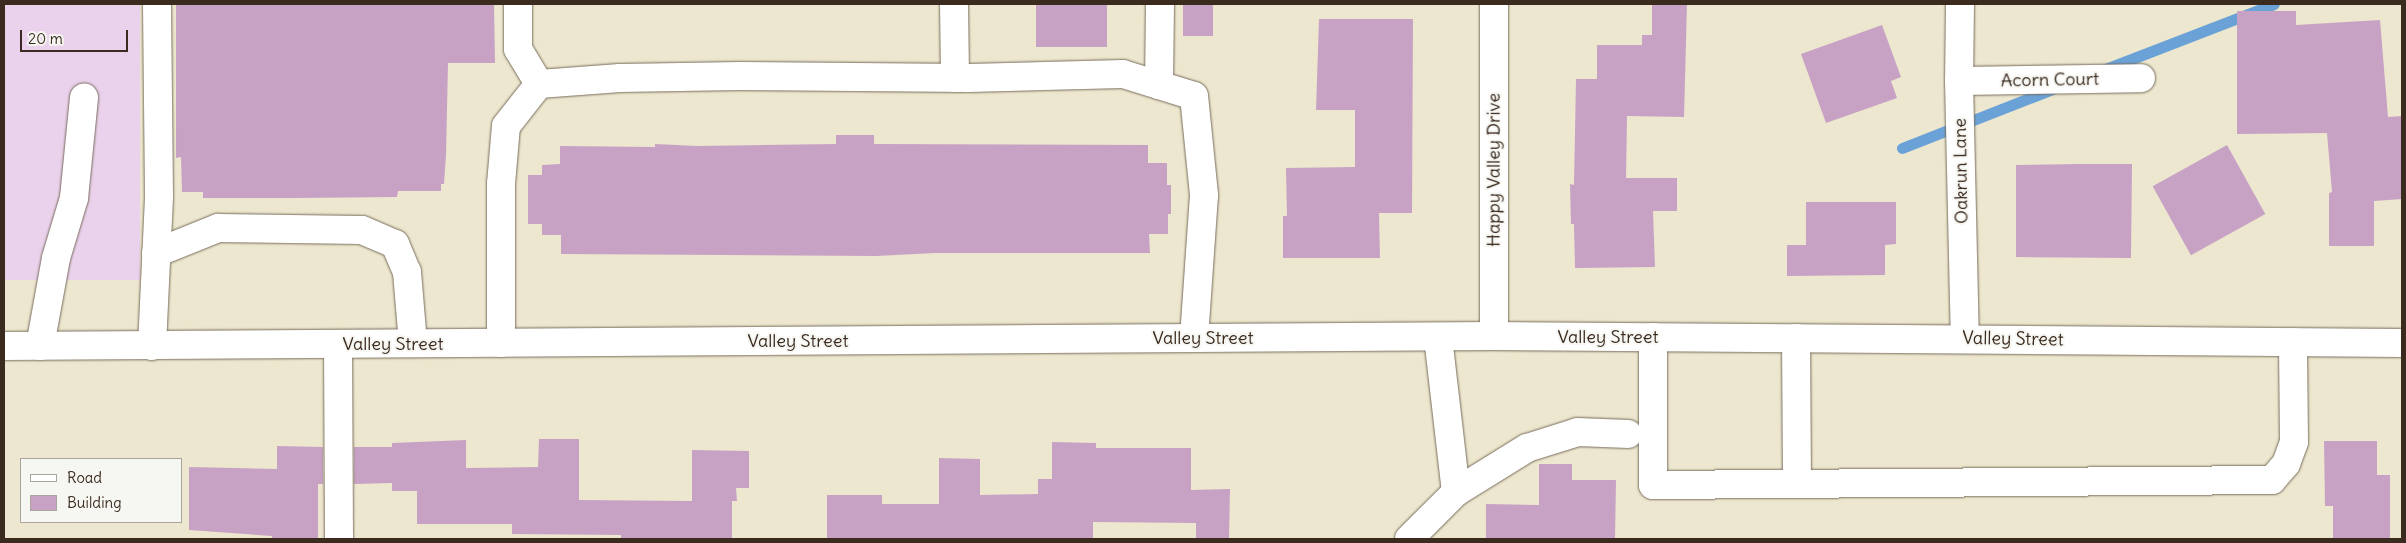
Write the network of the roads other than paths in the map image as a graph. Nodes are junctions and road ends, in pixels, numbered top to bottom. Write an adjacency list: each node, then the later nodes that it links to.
1 (157, 4): 13 (street)
2 (518, 4): 10 (street)
3 (954, 4): 7 (street)
4 (1160, 4): 11 (street)
5 (1494, 4): 14 (street, Happy Valley Drive)
6 (1960, 4): 9 (street, Oakrun Lane)
7 (955, 78): 10 (street); 11 (street)
8 (2141, 78): 9 (street, Acorn Court)
9 (1959, 81): 19 (street, Oakrun Lane)
10 (539, 84): 21 (street)
11 (1159, 85): 17 (street)
12 (84, 97): 26 (street)
13 (156, 253): 24 (street); 27 (street)
14 (1494, 336): 15 (street, Valley Street); 16 (street, Valley Street)
15 (1438, 337): 17 (street, Valley Street); 30 (street)
16 (1654, 337): 18 (street, Valley Street); 29 (street)
17 (1194, 338): 21 (street, Valley Street)
18 (1796, 338): 19 (street, Valley Street); 29 (street)
19 (1964, 338): 20 (street, Valley Street)
20 (2293, 342): 22 (street, Valley Street); 29 (street)
21 (502, 343): 24 (street, Valley Street)
22 (2402, 343)
23 (338, 344): 24 (street, Valley Street); 27 (street, Valley Street); 31 (street)
24 (413, 344)
25 (4, 346): 26 (street, Valley Street)
26 (40, 346): 27 (street, Valley Street)
27 (152, 346)
28 (1628, 434): 30 (street)
29 (1797, 484)
30 (1456, 492): 32 (street)
31 (339, 539)
32 (1409, 539)

